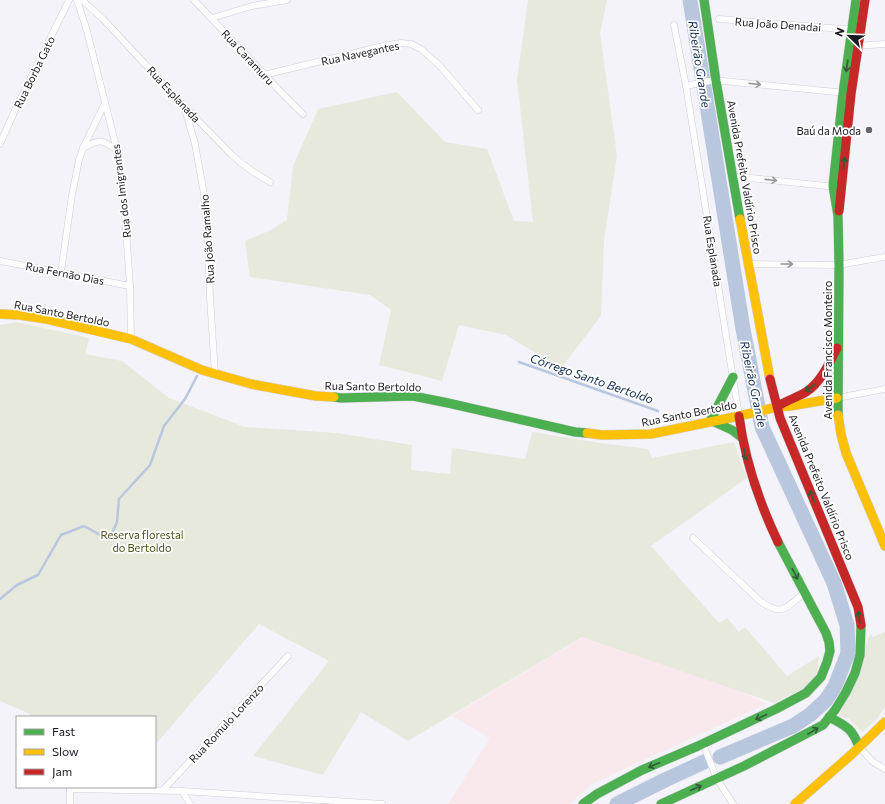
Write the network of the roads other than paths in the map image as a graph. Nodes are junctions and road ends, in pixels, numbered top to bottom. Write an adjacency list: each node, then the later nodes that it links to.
1 (69, 0): 24 (street, Rua Borba Gato)
2 (77, 0): 20 (street, Rua dos Imigrantes)
3 (82, 0): 21 (street, Rua Esplanada)
4 (194, 0): 10 (street, Rua Caramuru)
5 (287, 0): 9 (street)
6 (704, 0): 17 (main road, Avenida Prefeito Valdírio Prisco)
7 (856, 0): 13 (main road, Avenida Francisco Monteiro)
8 (865, 0): 13 (main road, Avenida Francisco Monteiro)
9 (252, 3): 10 (street)
10 (212, 18): 16 (street, Rua Caramuru)
11 (719, 19): 13 (street, Rua João Denadai)
12 (674, 25): 18 (street)
13 (856, 30): 15 (main road, Avenida Francisco Monteiro)
14 (885, 44): 15 (street)
15 (854, 46): 19 (main road, Avenida Francisco Monteiro)
16 (264, 75): 22 (street, Rua Navegantes); 23 (street, Rua Caramuru)
17 (712, 81): 18 (street); 19 (street, one-way to 19); 27 (main road, Avenida Prefeito Valdírio Prisco)
18 (690, 85): 40 (street, Rua Esplanada)
19 (847, 93): 29 (main road, Avenida Francisco Monteiro)
20 (105, 103): 25 (street); 26 (street, Rua dos Imigrantes)
21 (184, 106): 28 (street, Rua Esplanada); 39 (street, Rua João Ramalho)
22 (478, 110)
23 (304, 114)
24 (0, 144)
25 (83, 148): 26 (street); 34 (street)
26 (117, 150): 35 (street, Rua dos Imigrantes)
27 (732, 176): 29 (street, one-way to 29); 32 (main road, Avenida Prefeito Valdírio Prisco)
28 (270, 182)
29 (838, 187): 33 (main road, Avenida Francisco Monteiro)
30 (885, 256): 33 (street)
31 (0, 261): 34 (street, Rua Fernão Dias)
32 (748, 264): 33 (street, one-way to 33); 43 (main road, Avenida Prefeito Valdírio Prisco)
33 (839, 264): 38 (main road, Avenida Francisco Monteiro)
34 (60, 272): 35 (street, Rua Fernão Dias)
35 (130, 286): 37 (street, Rua dos Imigrantes)
36 (0, 314): 37 (main road, Rua Santo Bertoldo)
37 (131, 339): 39 (main road, Rua Santo Bertoldo)
38 (838, 345): 42 (main road, Avenida Francisco Monteiro); 43 (main road, one-way to 43)
39 (215, 374): 45 (main road, Rua Santo Bertoldo)
40 (733, 377): 44 (street, Rua Esplanada); 45 (main road)
41 (885, 389): 42 (street)
42 (837, 398): 43 (main road); 48 (main road, Avenida Francisco Monteiro)
43 (777, 407): 44 (main road, Rua Santo Bertoldo); 51 (main road, Avenida Prefeito Valdírio Prisco, one-way to 43)
44 (739, 416): 45 (main road, Rua Santo Bertoldo); 46 (main road)
45 (711, 421): 46 (main road)
46 (742, 437): 49 (main road, one-way to 49)
47 (693, 538): 49 (street)
48 (885, 546)
49 (804, 593): 53 (main road, one-way to 53)
50 (288, 656): 58 (street, Rua Romulo Lorenzo)
51 (829, 717): 54 (main road); 56 (main road, Avenida Prefeito Valdírio Prisco, one-way to 51)
52 (885, 722): 54 (main road)
53 (703, 744): 56 (street); 63 (main road, one-way to 63)
54 (859, 747): 55 (street); 66 (main road)
55 (885, 769)
56 (717, 779): 64 (main road, Avenida Prefeito Valdírio Prisco, one-way to 56); 65 (street)
57 (70, 788): 58 (street); 60 (street)
58 (163, 790): 59 (street)
59 (182, 791): 61 (street); 62 (street)
60 (70, 804)
61 (190, 804)
62 (382, 804)
63 (583, 804)
64 (661, 804)
65 (733, 804)
66 (796, 804)

